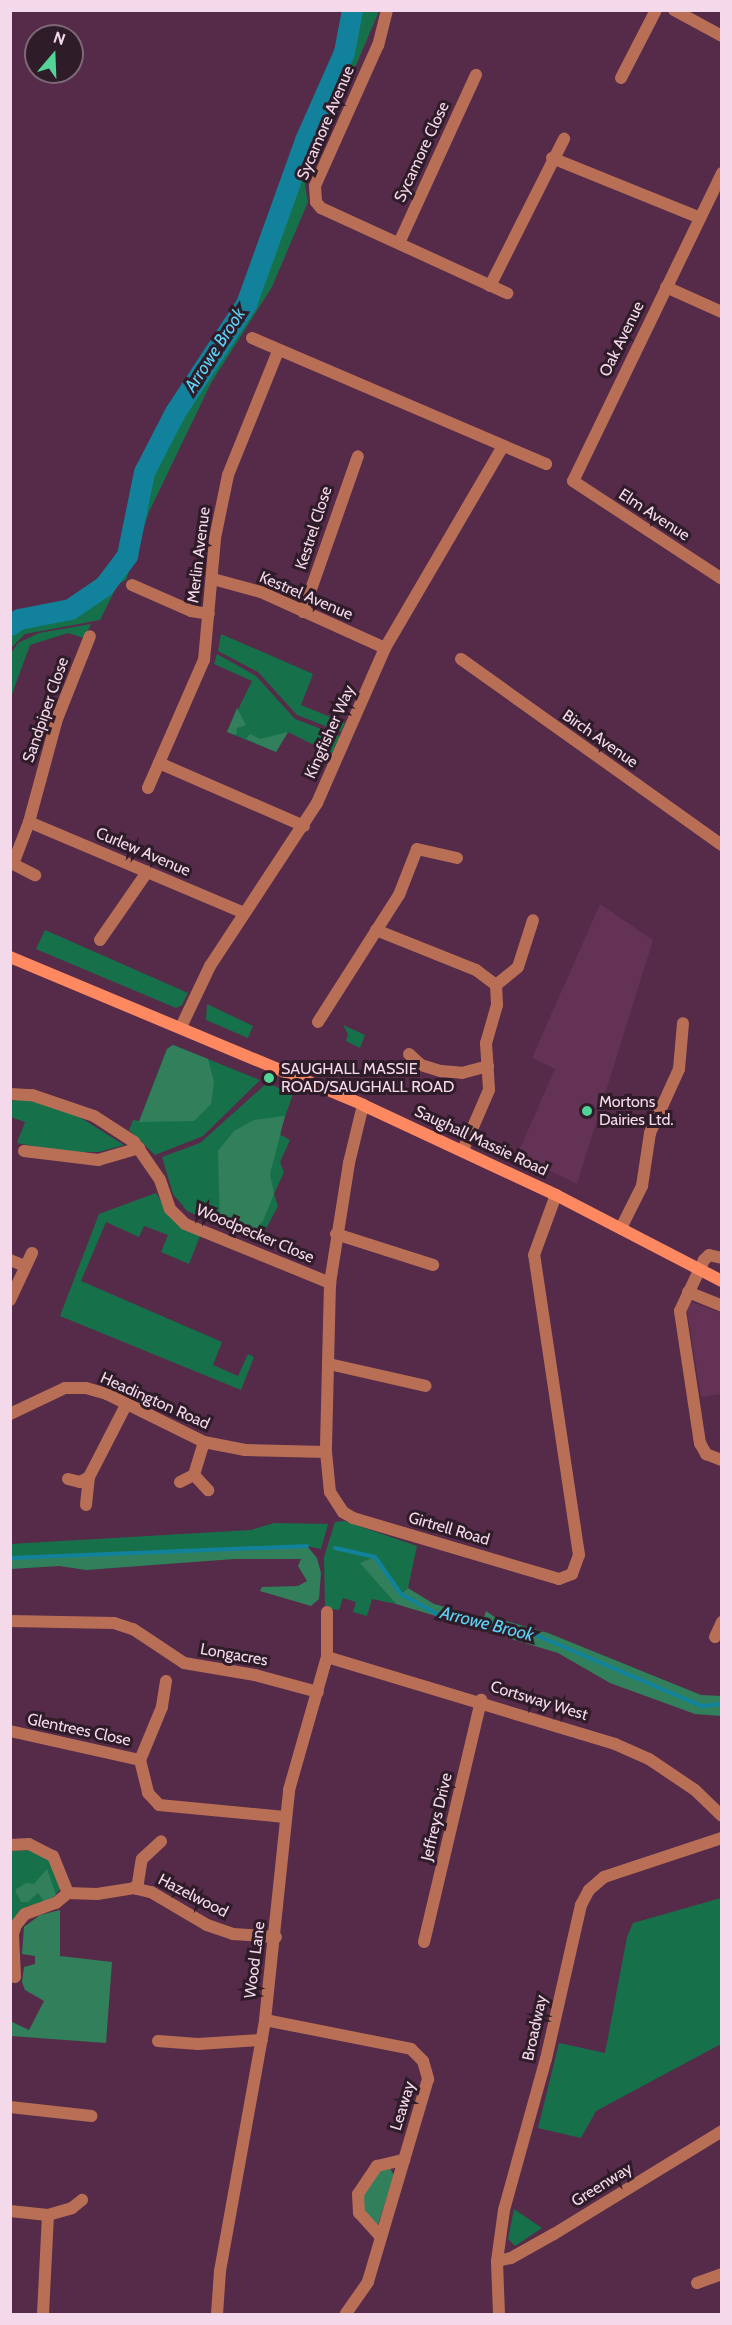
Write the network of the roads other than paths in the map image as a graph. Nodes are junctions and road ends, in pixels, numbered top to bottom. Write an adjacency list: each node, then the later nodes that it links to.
1 (387, 10): 11 (street, Sycamore Avenue)
2 (656, 10): 6 (street)
3 (674, 10): 4 (street)
4 (722, 36)
5 (476, 75): 11 (street, Sycamore Close)
6 (621, 78)
7 (564, 139): 8 (street)
8 (552, 158): 10 (street); 12 (street)
9 (722, 173): 10 (street, Oak Avenue)
10 (698, 217): 13 (street, Oak Avenue)
11 (399, 243): 12 (street, Sycamore Avenue)
12 (490, 286): 14 (street, Sycamore Avenue)
13 (666, 287): 15 (street); 21 (street, Oak Avenue)
14 (507, 293)
15 (722, 312)
16 (252, 338): 17 (street)
17 (278, 351): 18 (street); 22 (street, Merlin Avenue)
18 (503, 446): 20 (street); 28 (street, Kingfisher Way)
19 (358, 456): 25 (street, Kestrel Close)
20 (546, 464)
21 (573, 475): 23 (street, Elm Avenue)
22 (213, 579): 25 (street, Kestrel Avenue); 26 (street, Merlin Avenue)
23 (722, 579)
24 (132, 585): 26 (street)
25 (303, 612): 28 (street, Kestrel Avenue)
26 (209, 614): 30 (street, Merlin Avenue)
27 (90, 636): 32 (street, Sandpiper Close)
28 (385, 648): 33 (street, Kingfisher Way)
29 (461, 659): 34 (street, Birch Avenue)
30 (159, 763): 31 (street, Merlin Avenue); 33 (street)
31 (148, 788)
32 (29, 822): 36 (street, Sandpiper Close); 37 (street, Curlew Avenue)
33 (303, 826): 39 (street, Kingfisher Way)
34 (722, 844)
35 (457, 858): 41 (street)
36 (12, 864): 38 (street, Sandpiper Close)
37 (147, 873): 39 (street, Curlew Avenue); 42 (street)
38 (35, 874)
39 (244, 913): 47 (street, Kingfisher Way)
40 (533, 920): 44 (street)
41 (376, 930): 44 (street); 45 (street)
42 (100, 940)
43 (10, 957): 47 (main road, Saughall Massie Road)
44 (496, 985): 49 (street)
45 (318, 1022)
46 (683, 1023): 56 (street)
47 (181, 1028): 51 (main road, Saughall Massie Road)
48 (409, 1054): 49 (street)
49 (488, 1066): 53 (street)
50 (10, 1094): 52 (street, Woodpecker Close)
51 (363, 1105): 53 (main road, Saughall Massie Road); 57 (street, Girtrell Road)
52 (139, 1148): 54 (street); 65 (street, Woodpecker Close)
53 (463, 1150): 55 (main road, Saughall Massie Road)
54 (24, 1151)
55 (556, 1195): 56 (main road, Saughall Massie Road); 74 (street, Girtrell Road)
56 (621, 1228): 63 (main road, Saughall Massie Road)
57 (336, 1234): 61 (street); 65 (street, Girtrell Road)
58 (32, 1253): 62 (street)
59 (722, 1258): 63 (street)
60 (10, 1260): 62 (street)
61 (433, 1265)
62 (25, 1266): 67 (street)
63 (698, 1272): 64 (main road, Saughall Massie Road); 66 (street)
64 (722, 1281)
65 (330, 1283): 69 (street, Girtrell Road)
66 (688, 1292): 68 (street); 75 (street)
67 (10, 1300)
68 (722, 1306)
69 (328, 1364): 70 (street); 74 (street, Girtrell Road)
70 (426, 1386)
71 (126, 1405): 72 (street, Headington Road); 73 (street, Headington Road); 77 (street)
72 (10, 1414)
73 (204, 1442): 74 (street, Headington Road); 76 (street)
74 (326, 1452)
75 (722, 1460)
76 (194, 1475): 79 (street); 80 (street)
77 (90, 1477): 78 (street); 81 (street)
78 (68, 1479)
79 (180, 1482)
80 (208, 1490)
81 (86, 1506)
82 (327, 1612): 86 (street, Wood Lane)
83 (10, 1621): 88 (street, Longacres)
84 (722, 1622): 85 (street)
85 (715, 1637)
86 (327, 1657): 88 (street, Wood Lane); 89 (street, Cortsway West)
87 (166, 1681): 91 (street)
88 (318, 1692): 93 (street, Wood Lane)
89 (481, 1700): 92 (street, Cortsway West); 100 (street, Jeffreys Drive)
90 (10, 1731): 91 (street, Glentrees Close)
91 (140, 1760): 93 (street)
92 (722, 1816)
93 (285, 1817): 99 (street, Wood Lane)
94 (722, 1838): 113 (street, Broadway)
95 (161, 1841): 97 (street)
96 (10, 1845): 98 (street)
97 (137, 1888): 98 (street, Hazelwood); 99 (street, Hazelwood)
98 (68, 1893): 101 (street, Hazelwood)
99 (276, 1937): 102 (street, Wood Lane)
100 (424, 1942)
101 (15, 1977)
102 (265, 2020): 103 (street, Wood Lane); 108 (street, Leaway)
103 (262, 2040): 104 (street); 117 (street, Wood Lane)
104 (158, 2041)
105 (10, 2107): 106 (street)
106 (92, 2116)
107 (722, 2131): 113 (street, Greenway)
108 (404, 2160): 112 (street, Leaway); 112 (street)
109 (81, 2200): 111 (street)
110 (10, 2211): 111 (street)
111 (48, 2215): 116 (street)
112 (380, 2236): 118 (street, Leaway)
113 (497, 2261): 119 (street, Broadway)
114 (722, 2274): 115 (street)
115 (697, 2283)
116 (43, 2314)
117 (217, 2314)
118 (346, 2314)
119 (499, 2314)

